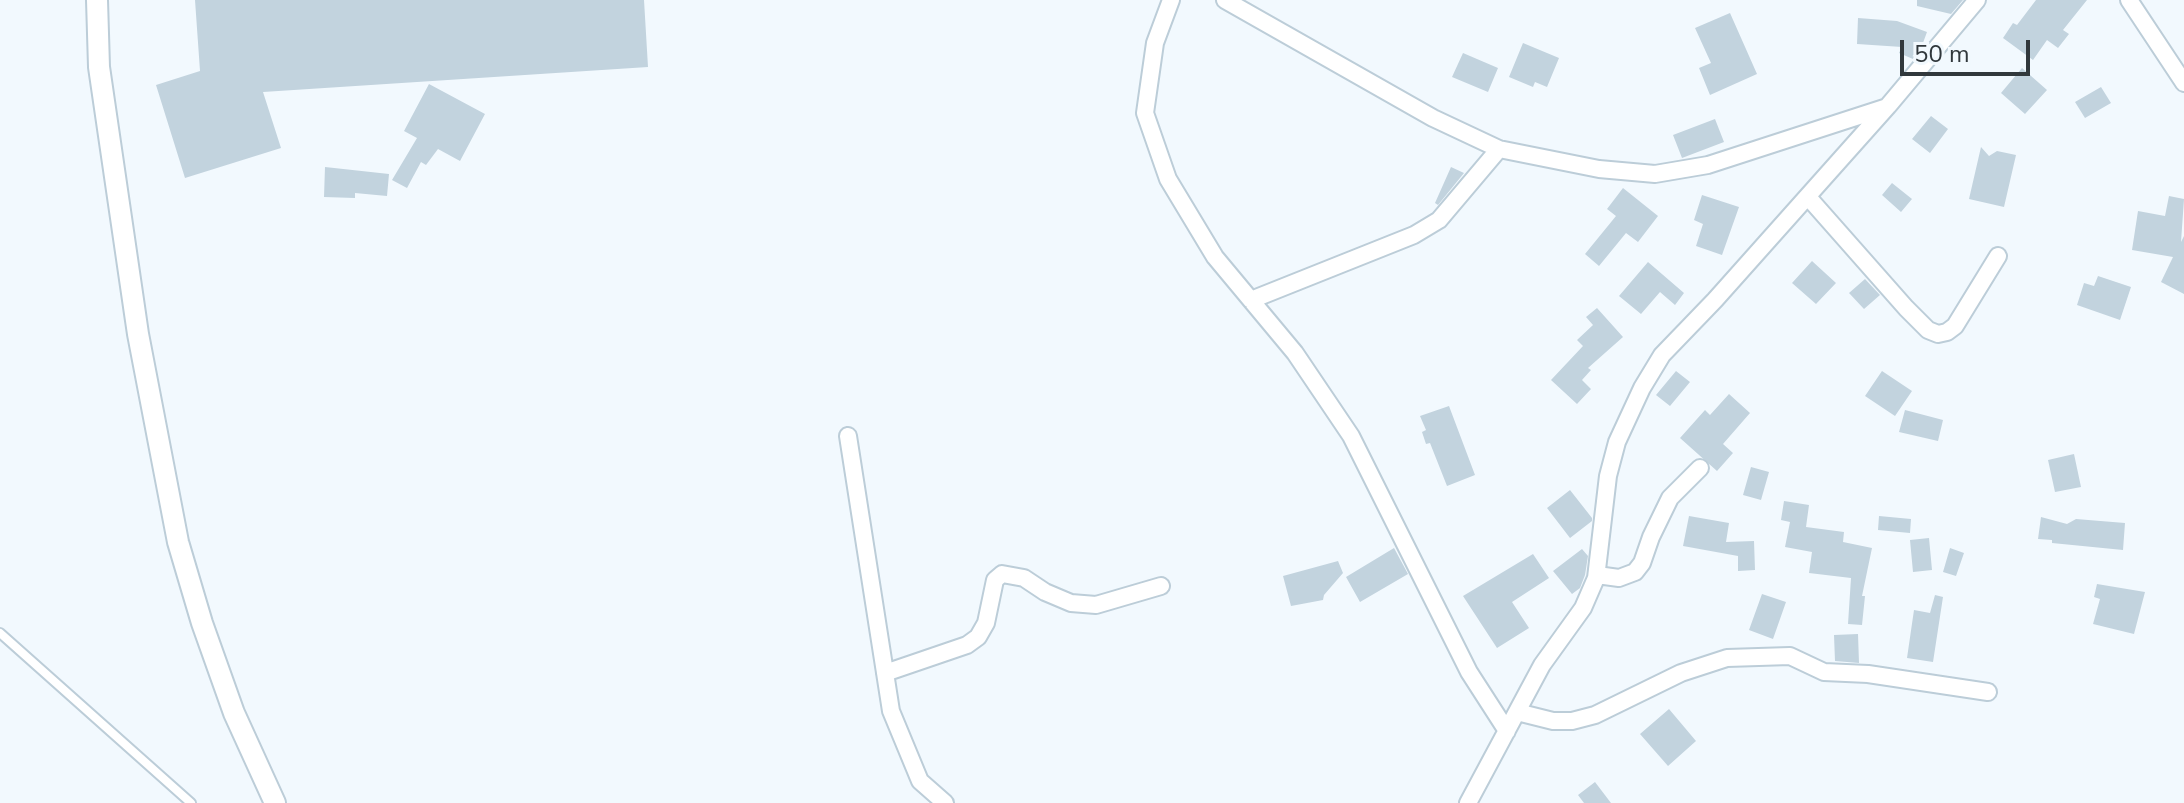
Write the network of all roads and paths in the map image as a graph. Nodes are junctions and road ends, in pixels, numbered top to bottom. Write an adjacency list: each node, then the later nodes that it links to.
1 (97, 0): 22 (street)
2 (1171, 0): 11 (street)
3 (1225, 0): 8 (street)
4 (1977, 0): 7 (street)
5 (2129, 0): 6 (street)
6 (2184, 83)
7 (1888, 106): 8 (street); 9 (street)
8 (1499, 149): 11 (street)
9 (1808, 197): 10 (street); 14 (street)
10 (1998, 256)
11 (1251, 300): 20 (street)
12 (848, 436): 17 (street)
13 (1700, 468): 14 (street)
14 (1597, 575): 19 (street)
15 (1161, 586): 17 (street)
16 (0, 633): 21 (lane)
17 (885, 673): 23 (street)
18 (1988, 692): 19 (street)
19 (1517, 712): 20 (street)
20 (1507, 731): 24 (street)
21 (191, 803)
22 (275, 803)
23 (945, 803)
24 (1468, 803)

